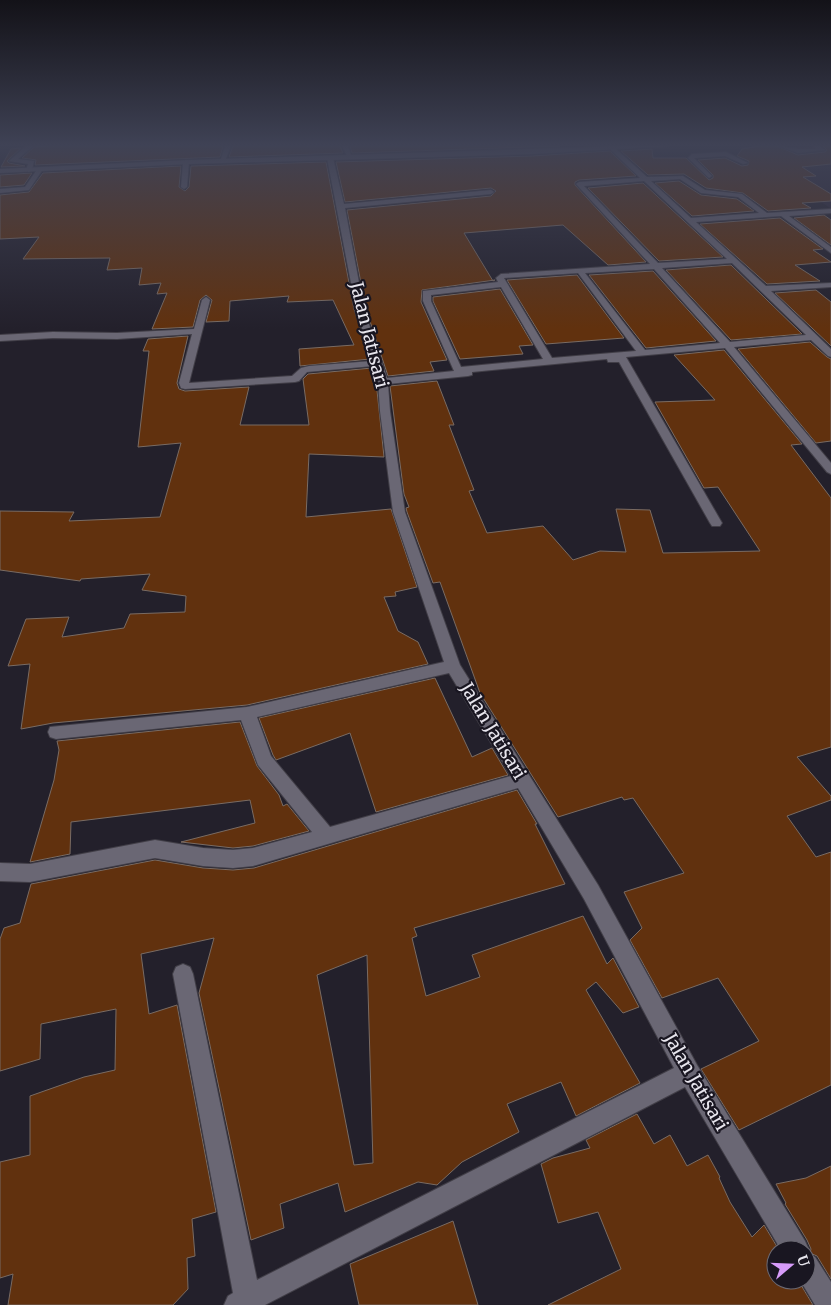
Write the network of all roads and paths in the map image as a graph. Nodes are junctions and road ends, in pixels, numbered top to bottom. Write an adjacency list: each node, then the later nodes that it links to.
1 (341, 206): 24 (street, Jalan Jatisari)
2 (601, 207): 11 (street)
3 (674, 207): 8 (street)
4 (755, 207): 7 (street)
5 (831, 211): 6 (street)
6 (782, 214): 7 (street); 9 (street)
7 (765, 215): 8 (street)
8 (688, 220): 10 (street)
9 (831, 251)
10 (734, 261): 11 (street); 15 (street)
11 (657, 266): 12 (street); 20 (street)
12 (579, 270): 13 (street); 21 (street)
13 (504, 284): 23 (street); 23 (street)
14 (831, 285): 15 (street)
15 (764, 289): 18 (street)
16 (206, 300): 17 (street)
17 (199, 331): 19 (street); 24 (street)
18 (814, 337): 20 (street); 22 (street)
19 (0, 338)
20 (726, 346): 21 (street); 26 (street)
21 (643, 353): 23 (street)
22 (831, 354)
23 (549, 361)
24 (377, 363): 25 (street, Jalan Jatisari)
25 (383, 381): 27 (street); 28 (street, Jalan Jatisari)
26 (831, 470)
27 (716, 523)
28 (453, 666): 29 (street); 31 (street, Jalan Jatisari)
29 (247, 713): 30 (street); 32 (street)
30 (56, 732)
31 (522, 780): 32 (street); 35 (street, Jalan Jatisari)
32 (326, 836): 33 (street)
33 (0, 872)
34 (183, 974): 38 (street)
35 (689, 1073): 36 (street, Jalan Jatisari); 38 (street)
36 (790, 1240)
37 (816, 1282): 39 (street)
38 (243, 1302)
39 (830, 1305)

